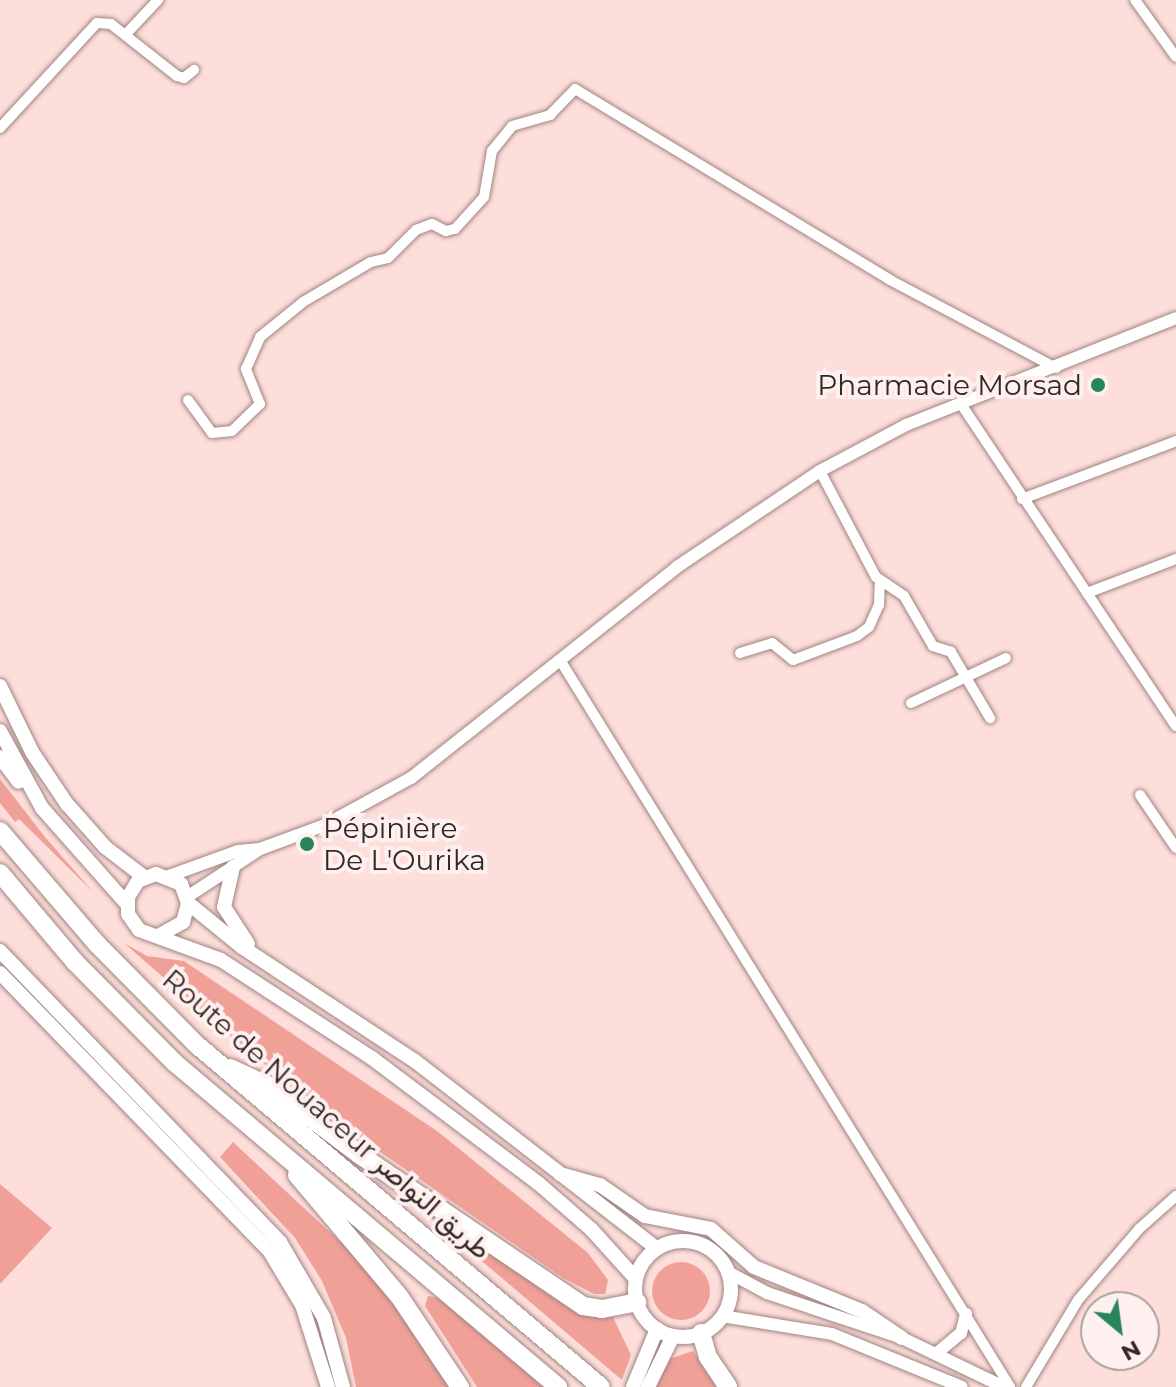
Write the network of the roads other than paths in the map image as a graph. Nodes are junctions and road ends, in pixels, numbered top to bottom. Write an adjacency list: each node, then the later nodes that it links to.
1 (158, 0): 3 (street)
2 (1135, 0): 4 (street)
3 (126, 34): 5 (street); 6 (street)
4 (1176, 57)
5 (194, 70)
6 (0, 128)
7 (1176, 318): 8 (street)
8 (1056, 368): 9 (street); 10 (street)
9 (188, 400)
10 (961, 404): 12 (street); 13 (street)
11 (1176, 441): 13 (street)
12 (820, 471): 15 (street); 19 (street)
13 (1022, 499): 16 (street)
14 (1176, 559): 16 (street)
15 (880, 581): 17 (street); 20 (street)
16 (1087, 593): 24 (street)
17 (740, 653)
18 (1006, 658): 20 (street)
19 (560, 660): 31 (street); 50 (street)
20 (966, 677): 22 (street); 23 (street)
21 (0, 686): 35 (main road)
22 (911, 703)
23 (990, 718)
24 (1176, 726)
25 (0, 731): 28 (main road)
26 (0, 757): 28 (main road)
27 (1140, 795): 30 (street)
28 (42, 808): 37 (main road)
29 (0, 831): 42 (highway, Route de Nouaceur طريق النواصر)
30 (1176, 848)
31 (260, 849): 32 (street); 34 (street)
32 (233, 867): 36 (street); 40 (main road)
33 (0, 873): 43 (highway, Route de Nouaceur طريق النواصر)
34 (169, 876): 35 (main road); 36 (main road)
35 (144, 877): 37 (main road)
36 (188, 900): 38 (main road); 40 (main road)
37 (127, 904): 38 (main road)
38 (158, 936): 48 (main road)
39 (0, 951): 59 (main road)
40 (261, 960): 44 (main road)
41 (0, 973): 58 (main road)
42 (218, 1064): 49 (highway); 62 (highway, Route de Nouaceur طريق النواصر)
43 (287, 1159): 60 (highway); 61 (highway, Route de Nouaceur طريق النواصر)
44 (560, 1174): 46 (main road); 55 (main road)
45 (1176, 1196): 66 (street)
46 (657, 1249): 47 (main road); 48 (main road)
47 (728, 1272): 51 (main road); 55 (street)
48 (636, 1279): 49 (main road)
49 (637, 1302): 52 (main road)
50 (966, 1314): 56 (street); 65 (street)
51 (722, 1316): 53 (main road); 64 (street)
52 (657, 1329): 54 (main road); 57 (main road)
53 (701, 1333): 54 (main road); 63 (highway)
54 (673, 1336): 57 (main road)
55 (902, 1338): 56 (street)
56 (937, 1353): 65 (street)
57 (639, 1386)
58 (328, 1387)
59 (343, 1387)
60 (460, 1387)
61 (558, 1387)
62 (601, 1387)
63 (728, 1387)
64 (962, 1387)
65 (1007, 1387)
66 (1026, 1387)

